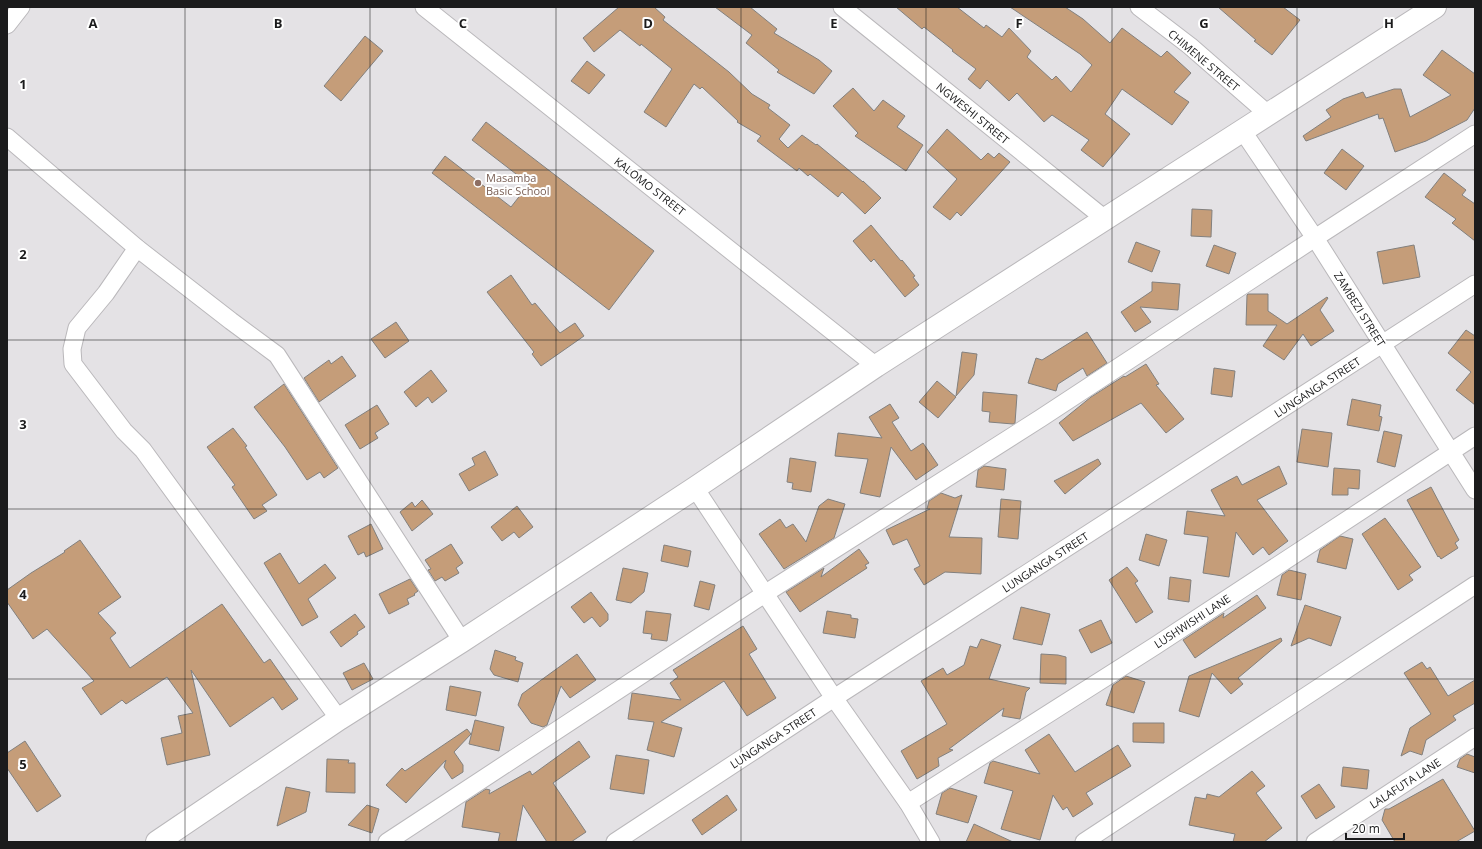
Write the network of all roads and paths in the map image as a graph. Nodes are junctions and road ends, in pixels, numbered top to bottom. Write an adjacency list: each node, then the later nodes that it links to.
1 (21, 7): 6 (street)
2 (424, 7): 16 (street, KALOMO STREET)
3 (842, 7): 11 (street, NGWESHI STREET)
4 (1139, 7): 7 (street, CHIMENE STREET)
5 (1435, 7): 7 (street)
6 (7, 25)
7 (1268, 114): 8 (street)
8 (1242, 130): 11 (street); 12 (street, ZAMBEZI STREET)
9 (1475, 134): 12 (street)
10 (7, 137): 13 (street)
11 (1105, 219): 16 (street)
12 (1315, 238): 15 (street, ZAMBEZI STREET); 22 (street)
13 (138, 248): 23 (street); 25 (street)
14 (1475, 284): 15 (street, LUNGANGA STREET)
15 (1382, 345): 18 (street, ZAMBEZI STREET); 24 (street, LUNGANGA STREET)
16 (876, 366): 19 (street)
17 (1475, 436): 18 (street, LUSHWISHI LANE)
18 (1450, 452): 20 (street, ZAMBEZI STREET); 27 (street, LUSHWISHI LANE)
19 (695, 488): 22 (street); 23 (street)
20 (1475, 490)
21 (1475, 586): 32 (street)
22 (766, 593): 24 (street); 29 (street)
23 (462, 641): 25 (street)
24 (834, 698): 27 (street); 30 (street, LUNGANGA STREET)
25 (339, 718): 28 (street)
26 (1475, 737): 33 (street, LALAFUTA LANE)
27 (908, 803): 31 (street)
28 (157, 842)
29 (387, 842)
30 (615, 842)
31 (931, 842)
32 (1084, 842)
33 (1315, 842)

